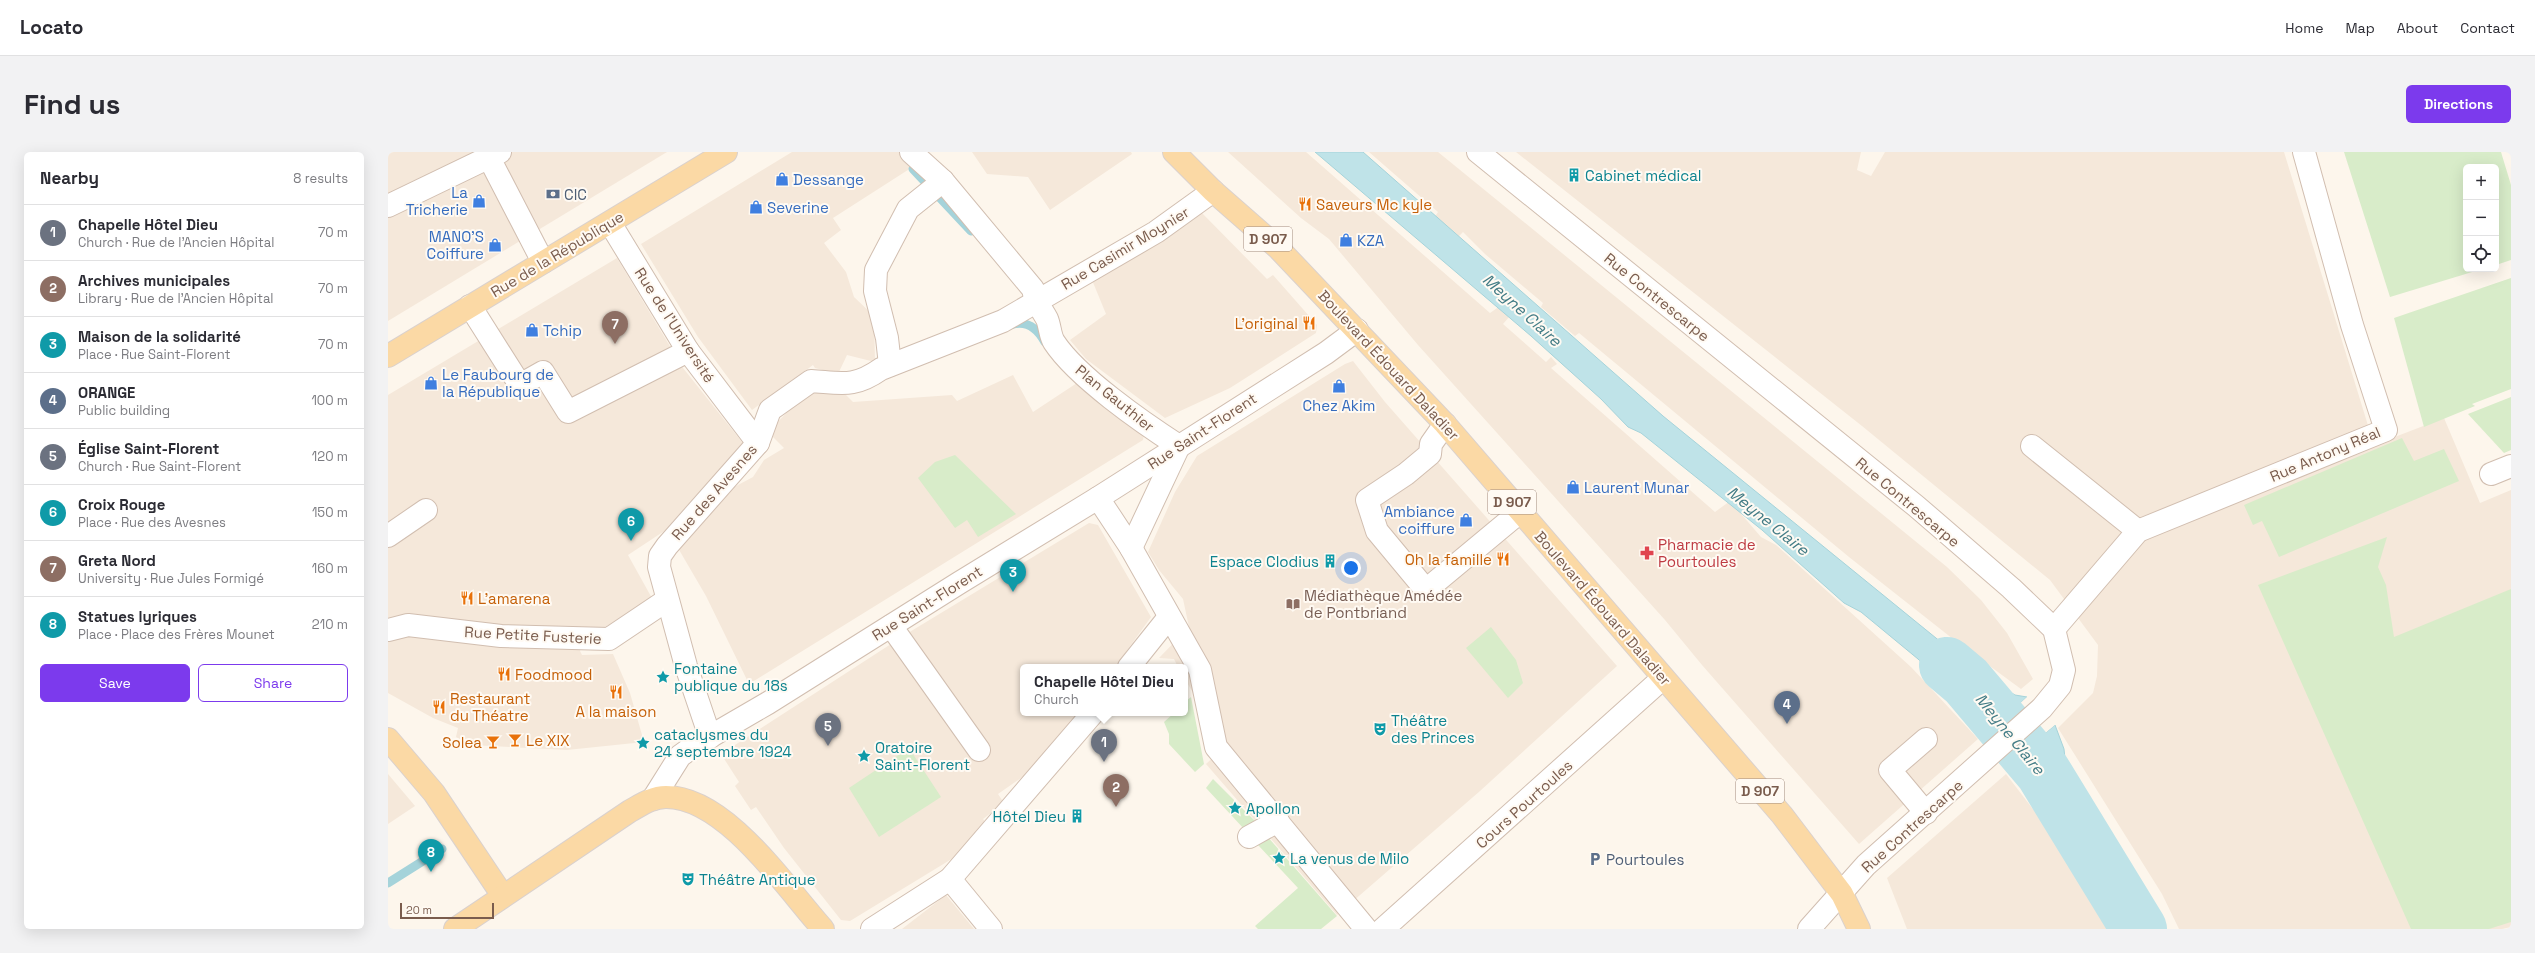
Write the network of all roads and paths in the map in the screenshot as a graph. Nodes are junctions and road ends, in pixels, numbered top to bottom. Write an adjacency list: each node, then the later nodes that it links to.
1 (726, 152): 10 (main road, Rue de la République)
2 (911, 152): 7 (street, Plan Gauthier)
3 (1174, 152): 8 (main road, Boulevard Édouard Daladier / D 907)
4 (1478, 152): 33 (street, Rue Contrescarpe)
5 (2304, 152): 27 (street, Rue Antony Réal)
6 (492, 154): 9 (street); 11 (street)
7 (942, 181): 12 (street, Plan Gauthier); 17 (street)
8 (1213, 191): 12 (street, Rue Casimir Moynier); 14 (main road, Boulevard Édouard Daladier / D 907)
9 (388, 206)
10 (610, 223): 11 (main road, Rue de la République); 15 (street, Rue de l'Université)
11 (543, 262): 13 (main road, Rue de la République)
12 (1036, 303): 17 (street, Rue Casimir Moynier); 20 (street, Plan Gauthier)
13 (470, 306): 15 (street); 16 (main road, Rue de la République)
14 (1357, 330): 18 (main road, Boulevard Édouard Daladier / D 907); 20 (street, Rue Saint-Florent)
15 (688, 351): 19 (street, Rue de l'Université)
16 (388, 356)
17 (890, 366): 19 (street, Rue des Avesnes)
18 (1445, 424): 26 (main road, Boulevard Édouard Daladier / D 907); 26 (street)
19 (758, 443): 30 (street, Rue des Avesnes)
20 (1179, 446): 24 (street, Rue Saint-Florent); 29 (street)
21 (2032, 446): 27 (street)
22 (2511, 466): 23 (street)
23 (2491, 474)
24 (1098, 498): 29 (street); 32 (street, Rue Saint-Florent)
25 (426, 510): 28 (street)
26 (1520, 511): 36 (main road, Boulevard Édouard Daladier / D 907)
27 (2138, 531): 33 (street, Rue Antony Réal)
28 (388, 536)
29 (1131, 548): 31 (street)
30 (667, 600): 34 (street, Rue Petite Fusterie); 38 (street)
31 (1168, 617): 35 (street); 44 (street)
32 (892, 626): 38 (street, Rue Saint-Florent); 41 (street)
33 (2054, 629): 43 (street, Rue Contrescarpe)
34 (388, 630)
35 (1131, 664)
36 (1663, 678): 47 (main road, Boulevard Édouard Daladier / D 907); 54 (street, Cours Pourtoules)
37 (1090, 716): 46 (street)
38 (710, 737): 42 (street, Rue Saint-Florent)
39 (388, 739): 48 (main road)
40 (1926, 739): 43 (street)
41 (979, 750)
42 (652, 799): 48 (main road); 50 (main road)
43 (1926, 813): 47 (street, Rue Contrescarpe)
44 (1278, 821): 45 (street); 53 (street)
45 (1249, 837)
46 (950, 879): 51 (street); 52 (street)
47 (1842, 894): 55 (street); 56 (main road, Boulevard Édouard Daladier / D 907)
48 (503, 896): 49 (main road)
49 (455, 929)
50 (823, 929)
51 (872, 929)
52 (991, 929)
53 (1366, 929)
54 (1383, 929)
55 (1809, 929)
56 (1859, 929)

